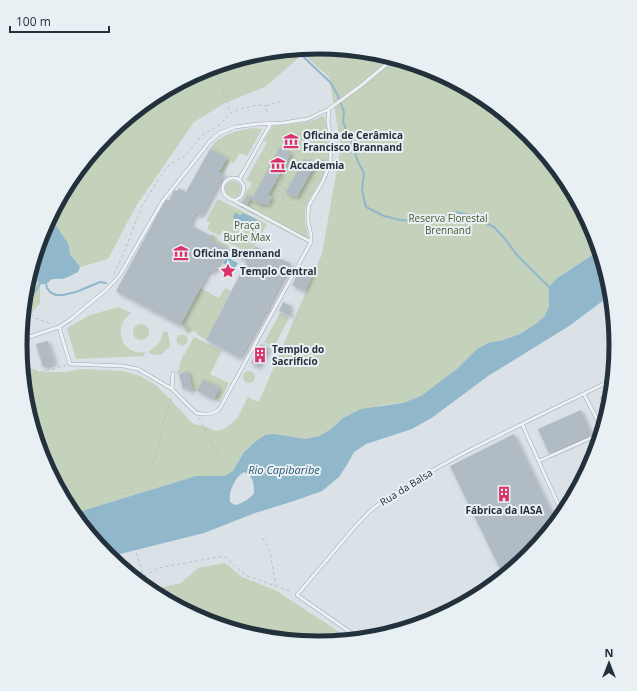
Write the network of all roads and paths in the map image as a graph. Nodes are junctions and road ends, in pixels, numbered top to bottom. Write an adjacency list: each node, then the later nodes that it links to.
1 (388, 63): 4 (lane)
2 (218, 72): 6 (path)
3 (281, 101): 5 (path)
4 (329, 109): 7 (lane); 12 (lane)
5 (267, 112)
6 (230, 113)
7 (272, 123): 8 (lane); 14 (lane)
8 (239, 180): 10 (lane); 10 (lane)
9 (283, 192): 9 (path); 11 (path)
10 (233, 200): 12 (lane)
11 (268, 204)
12 (311, 242): 22 (lane)
13 (29, 310): 14 (path)
14 (59, 327): 15 (lane); 16 (lane)
15 (27, 338)
16 (70, 364): 18 (path); 20 (lane)
17 (173, 373): 20 (lane)
18 (29, 375)
19 (608, 382): 21 (lane, Rua da Balsa)
20 (172, 389): 22 (lane); 28 (path)
21 (584, 394): 23 (lane, Rua da Balsa); 24 (lane)
22 (196, 413): 26 (path)
23 (522, 424): 27 (lane); 33 (lane, Rua da Balsa)
24 (599, 424)
25 (596, 435): 27 (lane)
26 (221, 460)
27 (539, 461): 29 (lane)
28 (118, 494)
29 (560, 509)
30 (263, 538): 32 (path)
31 (136, 554): 32 (path)
32 (276, 586): 33 (path)
33 (297, 595): 34 (lane)
34 (355, 635)

